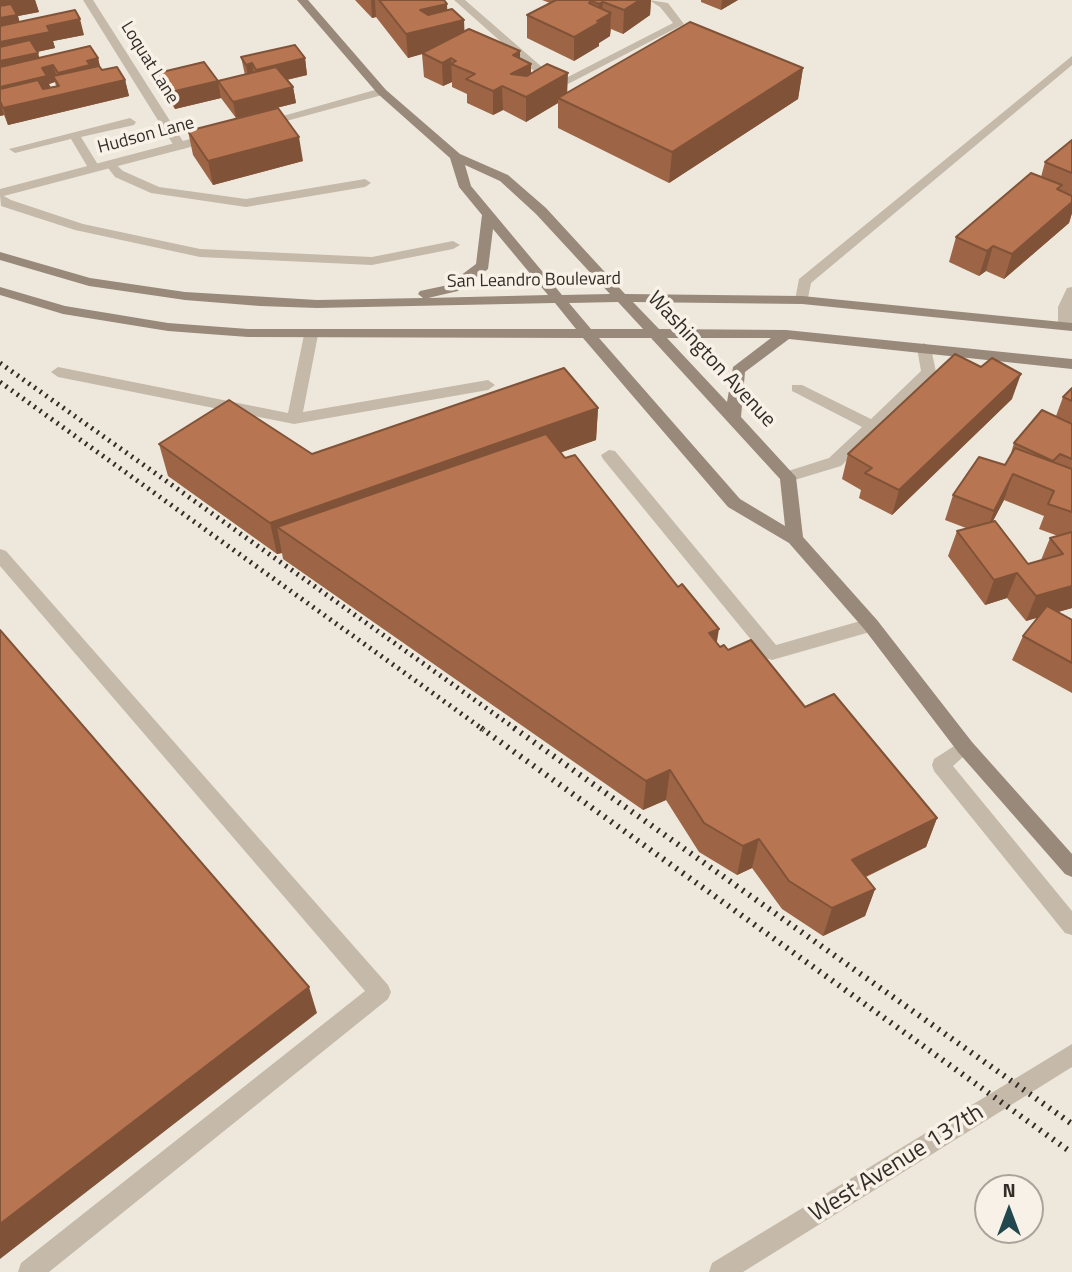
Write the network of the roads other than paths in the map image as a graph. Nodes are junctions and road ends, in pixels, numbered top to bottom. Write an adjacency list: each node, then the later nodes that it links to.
1 (88, 0): 11 (street, Loquat Lane)
2 (302, 0): 6 (main road, Washington Avenue)
3 (460, 0): 4 (street)
4 (654, 0)
5 (1072, 59): 25 (street)
6 (382, 92): 8 (street); 13 (main road, Washington Avenue)
7 (130, 122): 10 (street)
8 (246, 128)
9 (233, 132): 11 (street, Hudson Lane)
10 (74, 135): 12 (street); 15 (street)
11 (180, 146): 14 (street, Hudson Lane)
12 (15, 149)
13 (456, 157): 18 (main road, Washington Avenue); 23 (main road, Washington Avenue)
14 (111, 164): 15 (street, Hudson Lane); 16 (street)
15 (94, 168): 17 (street, Hudson Lane)
16 (365, 183)
17 (0, 196): 19 (street)
18 (487, 216): 24 (main road, Washington Avenue); 26 (main road)
19 (453, 245)
20 (0, 256): 26 (main road, San Leandro Boulevard)
21 (1072, 290): 27 (street)
22 (0, 291): 31 (main road)
23 (622, 299): 24 (main road, San Leandro Boulevard); 25 (main road, San Leandro Boulevard); 29 (main road, Washington Avenue)
24 (558, 300): 26 (main road, San Leandro Boulevard); 28 (main road, Washington Avenue)
25 (802, 300): 27 (main road, San Leandro Boulevard)
26 (388, 303)
27 (1068, 327)
28 (586, 332): 29 (main road); 31 (main road); 42 (main road, Washington Avenue)
29 (652, 332): 30 (main road); 37 (main road, Washington Avenue)
30 (786, 334): 32 (main road); 37 (main road)
31 (311, 335): 38 (street)
32 (924, 348): 33 (main road); 39 (street)
33 (1072, 363)
34 (58, 372): 38 (street)
35 (488, 385): 38 (street)
36 (797, 388): 39 (street)
37 (733, 417): 41 (main road, Washington Avenue)
38 (294, 418)
39 (872, 426): 41 (street)
40 (609, 455): 44 (street)
41 (788, 477): 42 (main road)
42 (795, 539): 44 (main road, Washington Avenue)
43 (0, 555): 49 (street)
44 (871, 625): 45 (main road, Washington Avenue)
45 (965, 747): 46 (main road, Washington Avenue); 47 (street)
46 (1072, 868)
47 (1072, 926)
48 (1072, 1055): 50 (street, West Avenue 137th)
49 (30, 1272)
50 (720, 1272)

